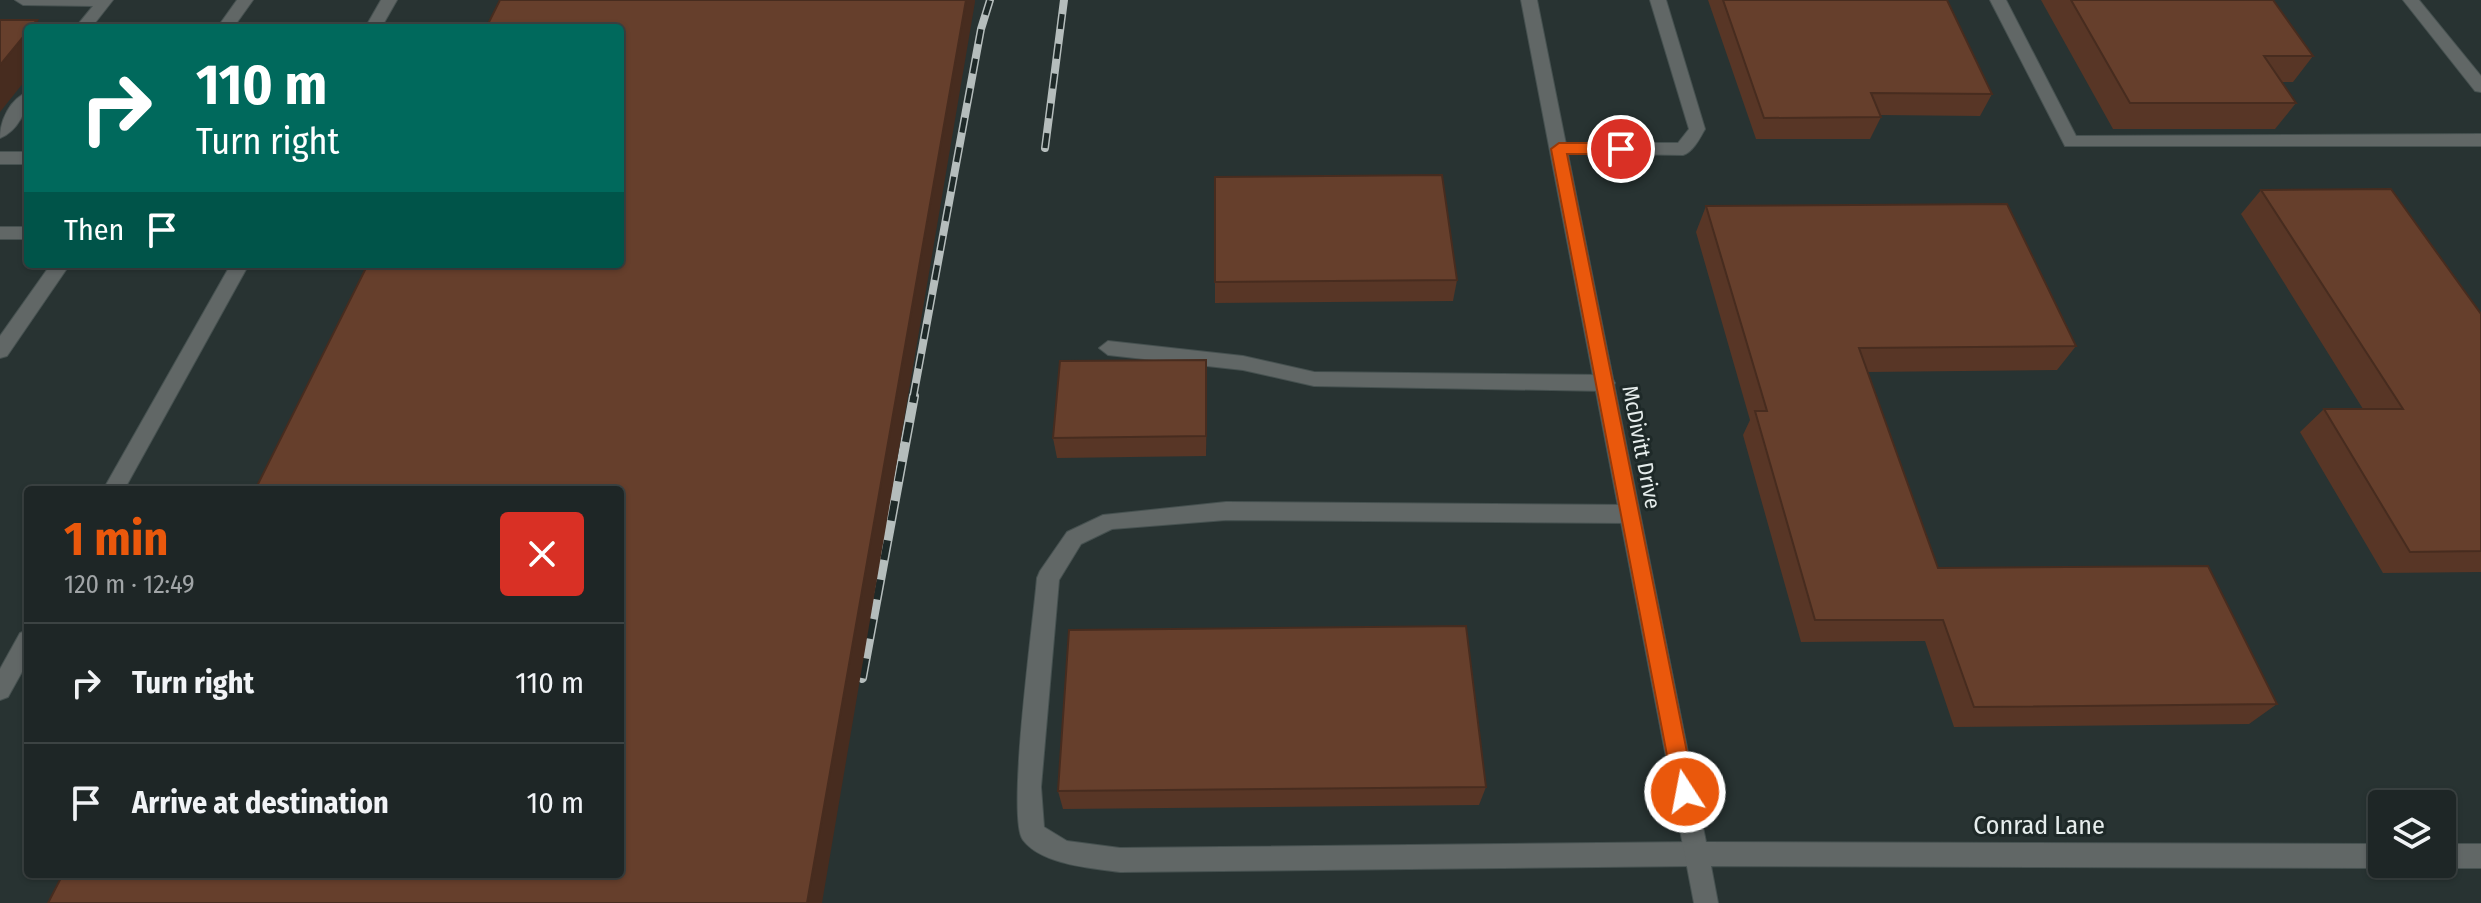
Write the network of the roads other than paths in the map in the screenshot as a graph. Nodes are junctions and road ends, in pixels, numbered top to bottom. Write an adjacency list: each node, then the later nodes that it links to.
1 (23, 0): 2 (street)
2 (105, 0): 9 (street)
3 (245, 0): 10 (street)
4 (389, 0): 11 (street)
5 (1529, 0): 16 (street, McDivitt Drive)
6 (1658, 0): 16 (street)
7 (1998, 0): 15 (street)
8 (2411, 0): 12 (street)
9 (86, 24)
10 (228, 24)
11 (375, 24)
12 (2481, 87)
13 (24, 102): 14 (street)
14 (0, 132)
15 (2481, 140)
16 (1559, 149): 25 (street, McDivitt Drive)
17 (0, 158): 18 (street)
18 (24, 158)
19 (0, 233): 20 (street)
20 (24, 233)
21 (58, 268): 24 (street)
22 (238, 268): 26 (street)
23 (1108, 348): 25 (street)
24 (0, 351)
25 (1605, 383): 27 (street, McDivitt Drive)
26 (115, 486)
27 (1630, 514): 30 (street, McDivitt Drive); 30 (street, Conrad Lane)
28 (24, 647): 29 (street)
29 (0, 690)
30 (1697, 854): 31 (street, Conrad Lane); 34 (street, McDivitt Drive)
31 (2368, 856)
32 (2456, 856): 33 (street)
33 (2481, 856)
34 (1706, 903)

